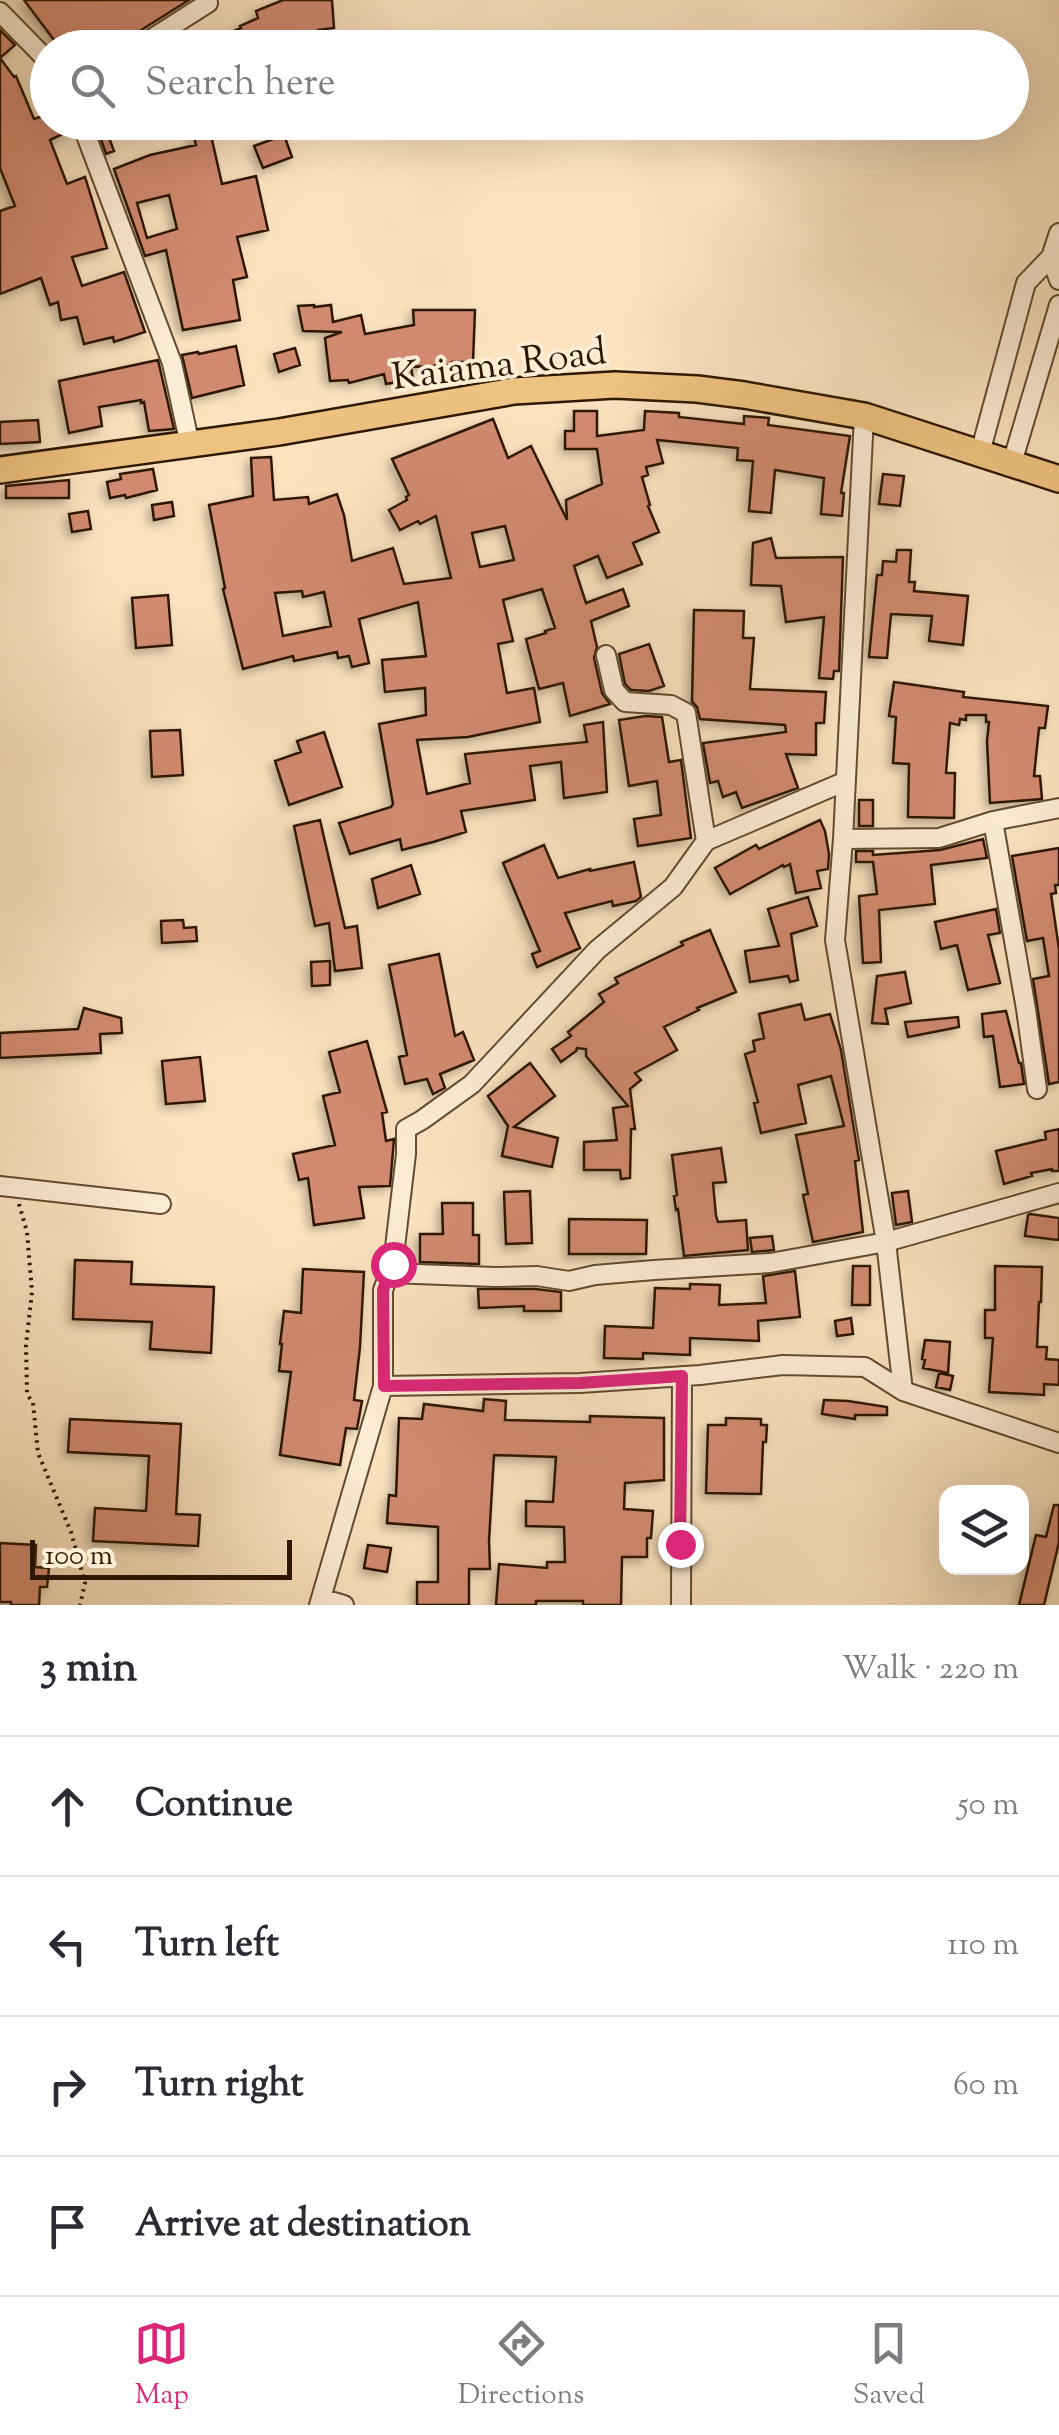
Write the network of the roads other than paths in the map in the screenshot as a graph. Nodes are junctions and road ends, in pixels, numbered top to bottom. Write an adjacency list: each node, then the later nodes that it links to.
1 (208, 4): 3 (street)
2 (0, 12): 4 (street)
3 (166, 30)
4 (30, 43)
5 (88, 140): 11 (street)
6 (1059, 233): 7 (street)
7 (1052, 257): 8 (street); 12 (street)
8 (1059, 280)
9 (1059, 305): 13 (street)
10 (864, 416): 11 (highway, Kaiama Road); 12 (highway, Kaiama Road); 17 (street)
11 (190, 445): 14 (highway, Kaiama Road)
12 (980, 453): 13 (highway, Kaiama Road)
13 (1012, 463): 15 (highway, Kaiama Road)
14 (0, 470)
15 (1059, 478)
16 (606, 654): 21 (street)
17 (846, 781): 20 (street); 21 (street)
18 (1059, 808): 19 (street)
19 (993, 821): 20 (street); 22 (street)
20 (843, 839): 26 (street)
21 (706, 841): 27 (street)
22 (1036, 1089)
23 (5, 1192): 25 (street)
24 (1059, 1193): 26 (street)
25 (162, 1204)
26 (886, 1242): 27 (street); 30 (street)
27 (390, 1273): 29 (street)
28 (682, 1376): 29 (street); 30 (street); 34 (street)
29 (384, 1386): 32 (street)
30 (903, 1391): 31 (street)
31 (1059, 1443)
32 (320, 1602): 33 (street)
33 (344, 1605)
34 (681, 1605)

